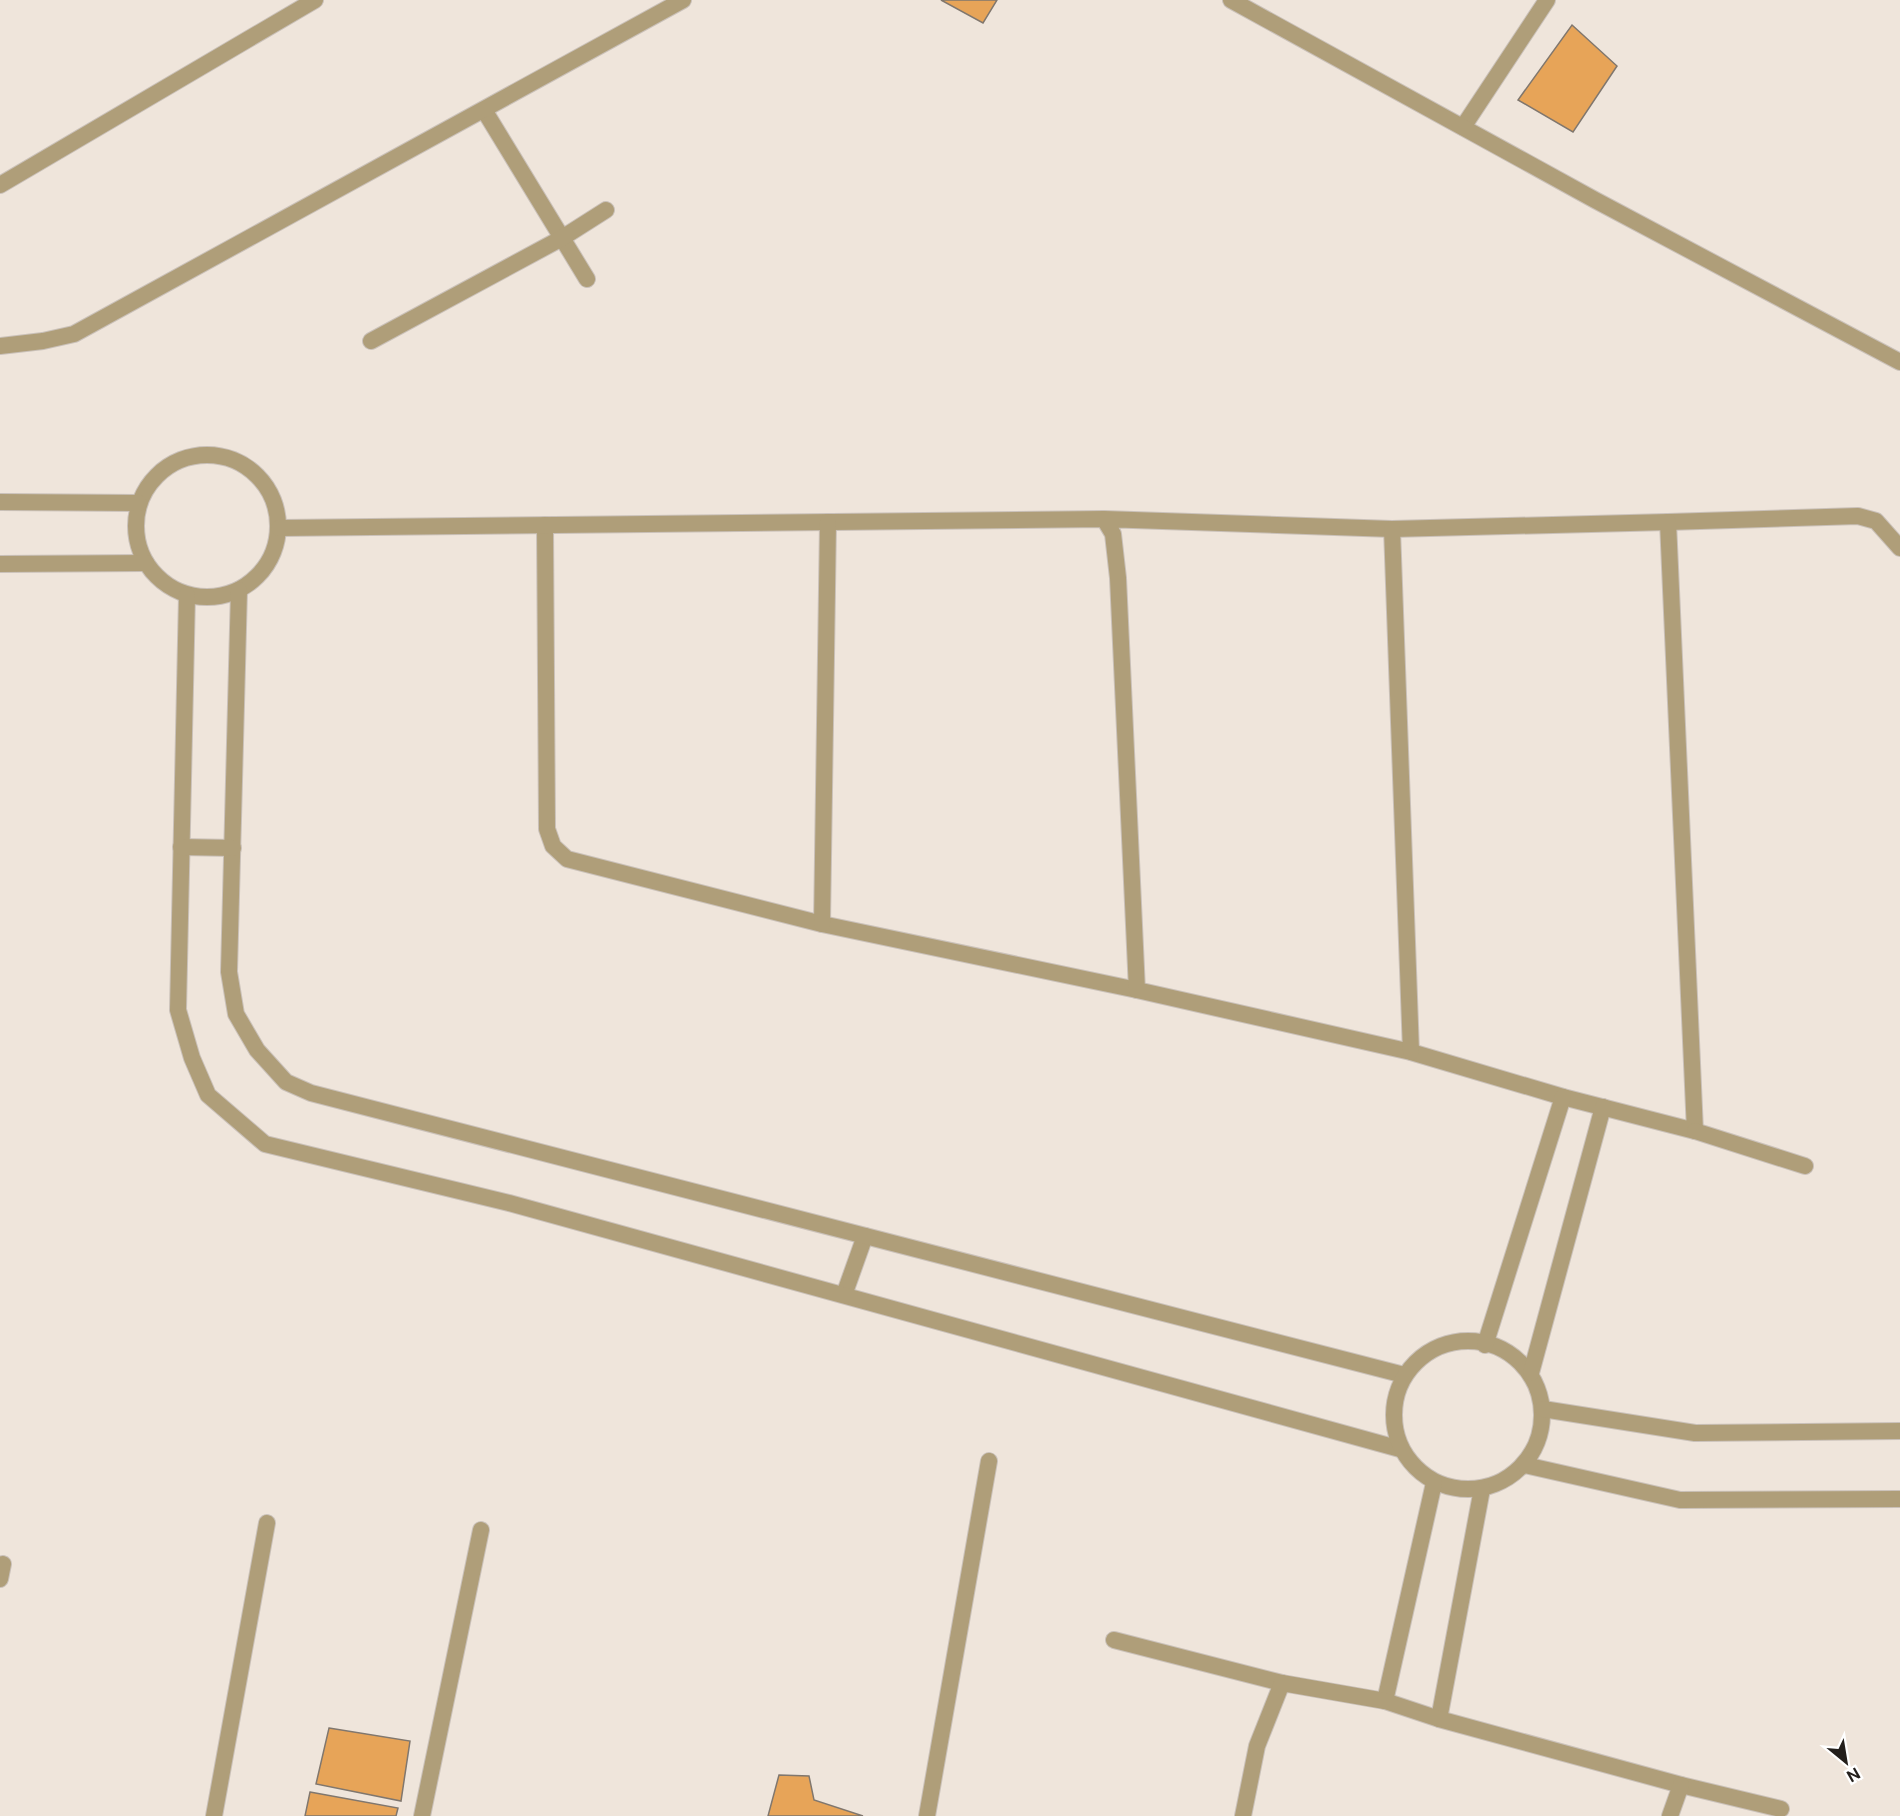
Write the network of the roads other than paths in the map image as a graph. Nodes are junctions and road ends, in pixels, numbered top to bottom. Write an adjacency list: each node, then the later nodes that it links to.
1 (315, 0): 7 (street)
2 (683, 0): 5 (street)
3 (1231, 0): 6 (street)
4 (1547, 0): 6 (street)
5 (484, 110): 9 (street); 12 (street)
6 (1463, 127): 13 (street)
7 (0, 185)
8 (606, 210): 9 (street)
9 (562, 238): 10 (street); 11 (street)
10 (587, 279)
11 (371, 341)
12 (0, 346)
13 (1900, 362)
14 (0, 502): 15 (street)
15 (139, 503): 20 (street); 23 (street)
16 (1104, 519): 17 (street); 21 (street); 30 (street)
17 (828, 522): 19 (street); 29 (street)
18 (1668, 522): 21 (street); 22 (street); 34 (street)
19 (545, 525): 20 (street); 29 (street)
20 (279, 528): 25 (street)
21 (1392, 529): 31 (street)
22 (1900, 548)
23 (146, 563): 24 (street); 26 (street)
24 (0, 564)
25 (239, 590): 26 (street); 28 (street)
26 (188, 595): 27 (street)
27 (181, 847): 28 (street); 37 (street)
28 (233, 848): 36 (street)
29 (822, 924): 30 (street)
30 (1137, 990): 31 (street)
31 (1411, 1053): 32 (street)
32 (1563, 1097): 33 (street); 38 (street)
33 (1603, 1107): 34 (street); 39 (street)
34 (1695, 1131): 35 (street)
35 (1805, 1166)
36 (865, 1236): 37 (street); 40 (street)
37 (844, 1295): 43 (street)
38 (1485, 1345): 39 (street); 40 (street)
39 (1531, 1373): 41 (street)
40 (1404, 1376): 43 (street)
41 (1543, 1409): 42 (street); 45 (street)
42 (1900, 1431)
43 (1400, 1449): 46 (street)
44 (989, 1461): 59 (street)
45 (1525, 1465): 47 (street); 48 (street)
46 (1434, 1484): 47 (street); 53 (street)
47 (1482, 1489): 54 (street)
48 (1900, 1498)
49 (267, 1523): 57 (street)
50 (481, 1530): 58 (street)
51 (1114, 1640): 52 (street)
52 (1282, 1683): 53 (street); 60 (street)
53 (1385, 1701): 54 (street)
54 (1439, 1719): 55 (street)
55 (1681, 1785): 56 (street); 61 (street)
56 (1781, 1809)
57 (214, 1816)
58 (422, 1816)
59 (927, 1816)
60 (1243, 1816)
61 (1670, 1816)

